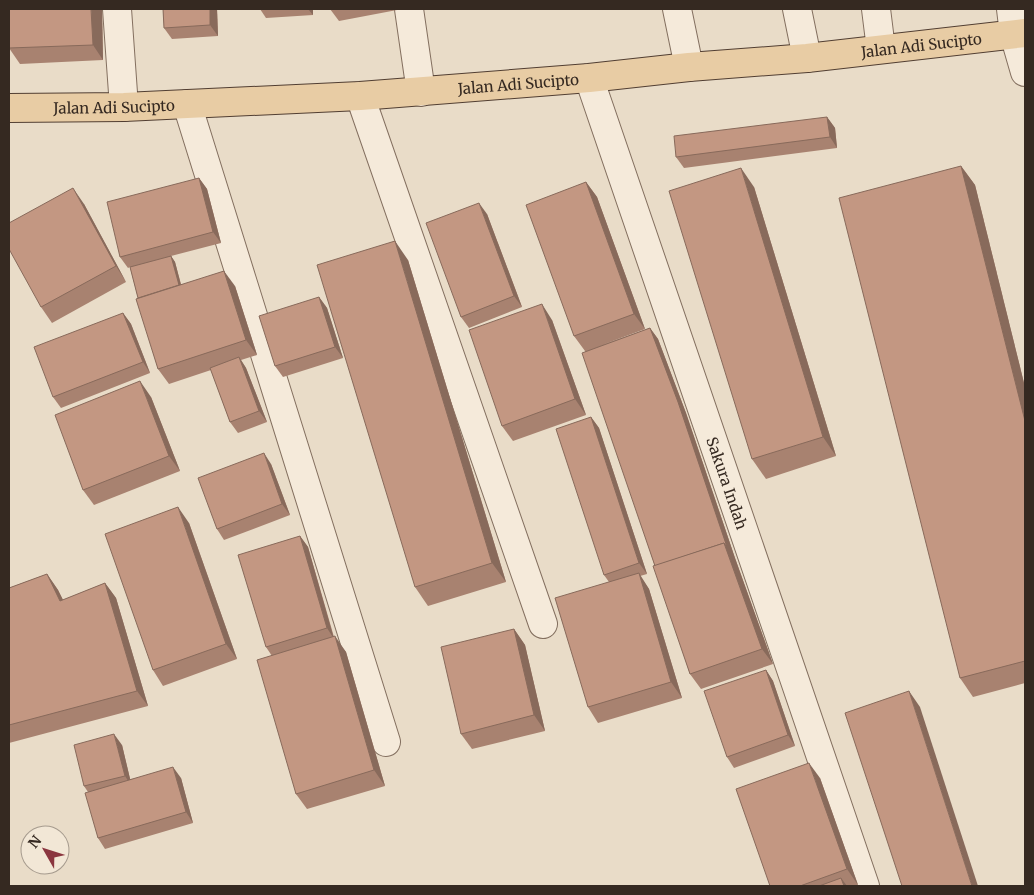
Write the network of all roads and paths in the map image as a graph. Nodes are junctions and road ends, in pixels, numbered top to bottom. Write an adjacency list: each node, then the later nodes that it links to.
1 (117, 9): 15 (street)
2 (409, 9): 12 (street)
3 (677, 9): 9 (street)
4 (797, 9): 8 (street)
5 (876, 9): 7 (street)
6 (1017, 25): 7 (main road, Jalan Adi Sucipto); 10 (street)
7 (881, 48): 8 (main road, Jalan Adi Sucipto)
8 (807, 58): 9 (main road, Jalan Adi Sucipto)
9 (688, 67): 11 (main road, Jalan Adi Sucipto)
10 (1025, 72)
11 (589, 78): 12 (main road, Jalan Adi Sucipto); 19 (street, Sakura Indah)
12 (421, 92): 13 (main road, Jalan Adi Sucipto)
13 (360, 96): 14 (main road, Jalan Adi Sucipto); 17 (street)
14 (187, 104): 15 (main road, Jalan Adi Sucipto); 18 (street)
15 (124, 107): 16 (main road, Jalan Adi Sucipto)
16 (9, 108)
17 (543, 624)
18 (386, 742)
19 (865, 886)

